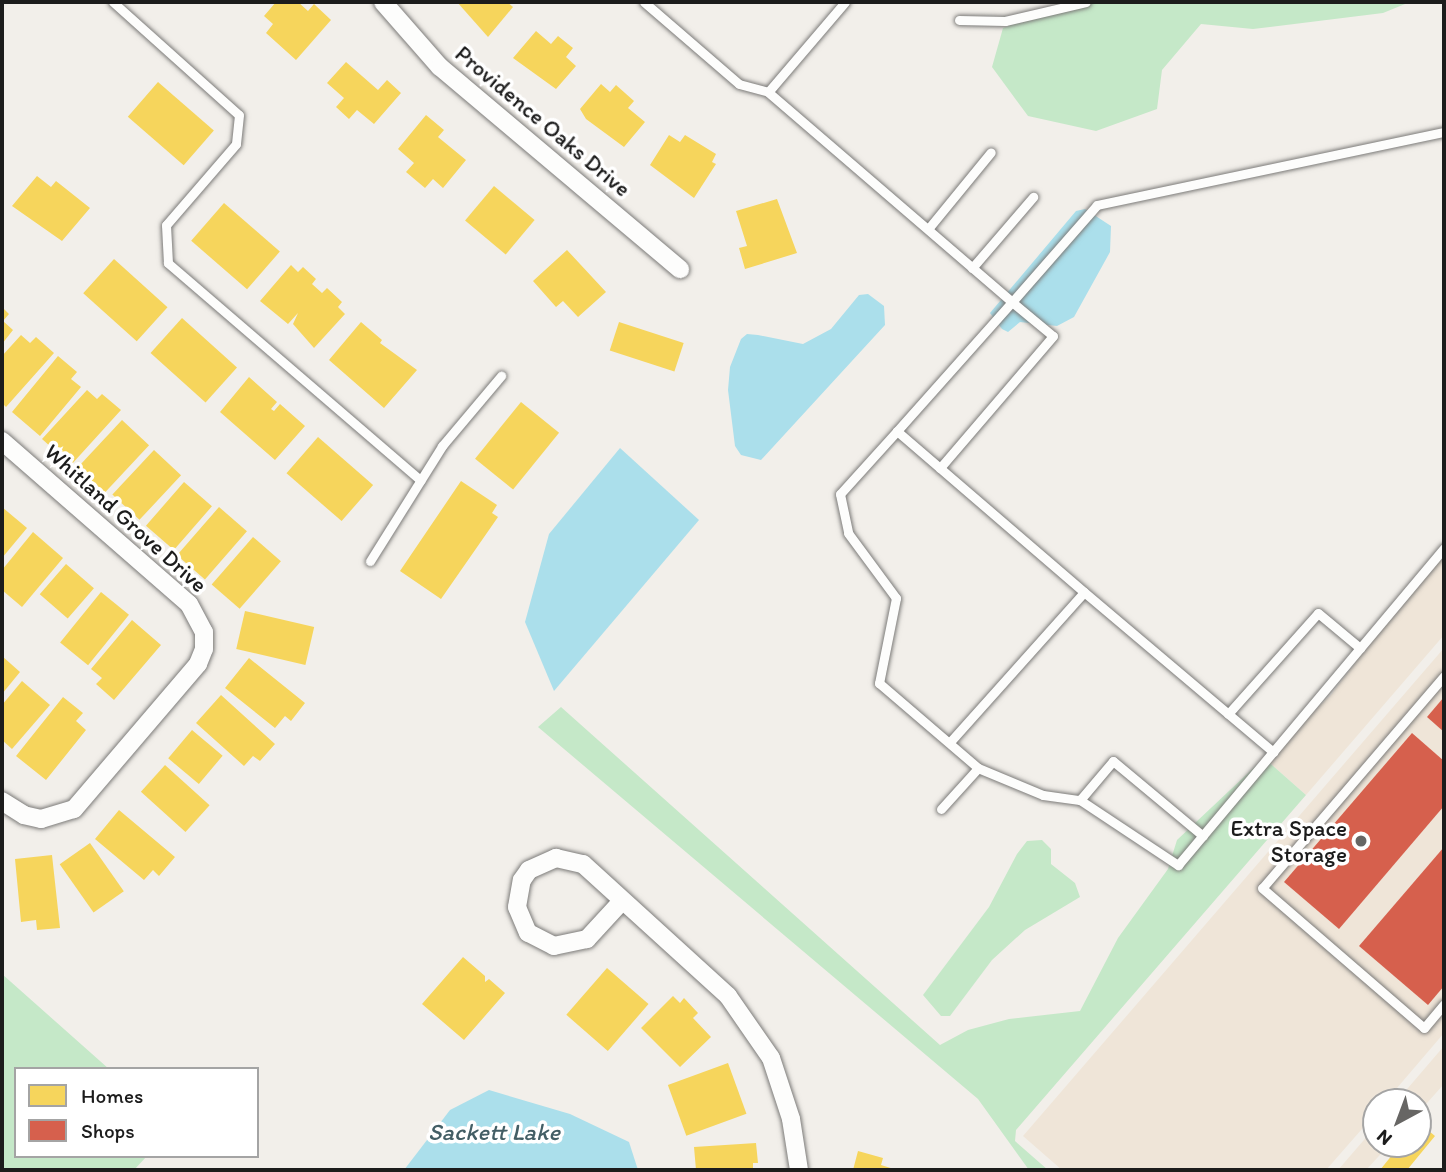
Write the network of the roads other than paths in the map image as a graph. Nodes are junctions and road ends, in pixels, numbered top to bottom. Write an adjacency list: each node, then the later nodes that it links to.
1 (113, 2): 19 (lane)
2 (383, 2): 13 (street, Providence Oaks Drive)
3 (644, 2): 7 (lane)
4 (845, 2): 7 (lane)
5 (1086, 2): 6 (lane)
6 (958, 20)
7 (768, 92): 11 (lane)
8 (1444, 132): 14 (lane)
9 (991, 152): 11 (lane)
10 (1033, 197): 12 (lane)
11 (928, 229): 12 (lane)
12 (972, 268): 14 (lane)
13 (680, 269)
14 (1012, 302): 16 (lane); 18 (lane)
15 (500, 376): 19 (lane)
16 (897, 430): 18 (lane); 26 (lane)
17 (2, 441): 30 (street, Whitland Grove Drive)
18 (940, 468): 22 (lane)
19 (420, 480): 21 (lane)
20 (1444, 548): 23 (lane)
21 (369, 561)
22 (1084, 592): 25 (lane); 26 (lane)
23 (1360, 648): 25 (lane); 27 (lane)
24 (1444, 676): 34 (lane)
25 (1228, 714): 27 (lane)
26 (950, 742): 28 (lane)
27 (1273, 752): 32 (lane)
28 (978, 768): 29 (lane); 31 (lane)
29 (1080, 800): 32 (lane); 32 (lane)
30 (2, 801)
31 (941, 809)
32 (1203, 836)
33 (622, 901): 33 (street); 35 (street)
34 (1444, 1004)
35 (799, 1170)

